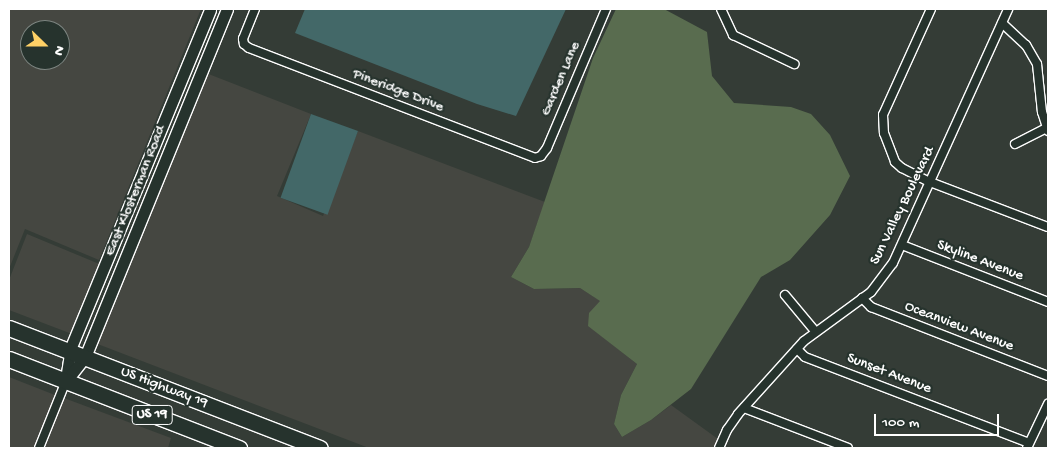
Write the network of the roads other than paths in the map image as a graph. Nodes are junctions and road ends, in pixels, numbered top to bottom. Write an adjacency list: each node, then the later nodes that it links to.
1 (210, 9): 22 (main road, East Klosterman Road)
2 (227, 9): 23 (main road, East Klosterman Road)
3 (255, 9): 12 (street, Pineridge Drive)
4 (606, 9): 12 (street, Garden Lane)
5 (721, 9): 9 (street)
6 (931, 9): 13 (street)
7 (1008, 9): 8 (street, Sun Valley Boulevard)
8 (1002, 23): 10 (street); 13 (street, Sun Valley Boulevard)
9 (794, 64)
10 (1047, 130): 11 (street)
11 (1015, 144)
12 (538, 158)
13 (930, 182): 14 (street); 15 (street, Sun Valley Boulevard)
14 (1048, 227)
15 (902, 245): 17 (street, Sun Valley Boulevard); 18 (street, Skyline Avenue)
16 (785, 295): 20 (street)
17 (862, 298): 20 (street, Sun Valley Boulevard); 25 (street, Oceanview Avenue)
18 (1048, 302)
19 (9, 328): 22 (highway, US Highway 19 / US 19)
20 (815, 331): 21 (street, Sun Valley Boulevard)
21 (796, 349): 28 (street, Sun Valley Boulevard); 29 (street, Sunset Avenue)
22 (70, 351): 23 (highway, US Highway 19 / US 19); 26 (main road, East Klosterman Road)
23 (85, 357): 26 (main road, East Klosterman Road); 32 (highway, US Highway 19 / US 19)
24 (9, 359): 26 (highway, US Highway 19 / US 19)
25 (1048, 376)
26 (66, 381): 30 (street, East Klosterman Road); 31 (highway, US Highway 19 / US 19)
27 (1048, 404): 29 (street)
28 (744, 408): 33 (street, Sun Valley Boulevard); 34 (street)
29 (1028, 446)
30 (39, 448)
31 (239, 448)
32 (320, 448)
33 (719, 448)
34 (848, 448)

